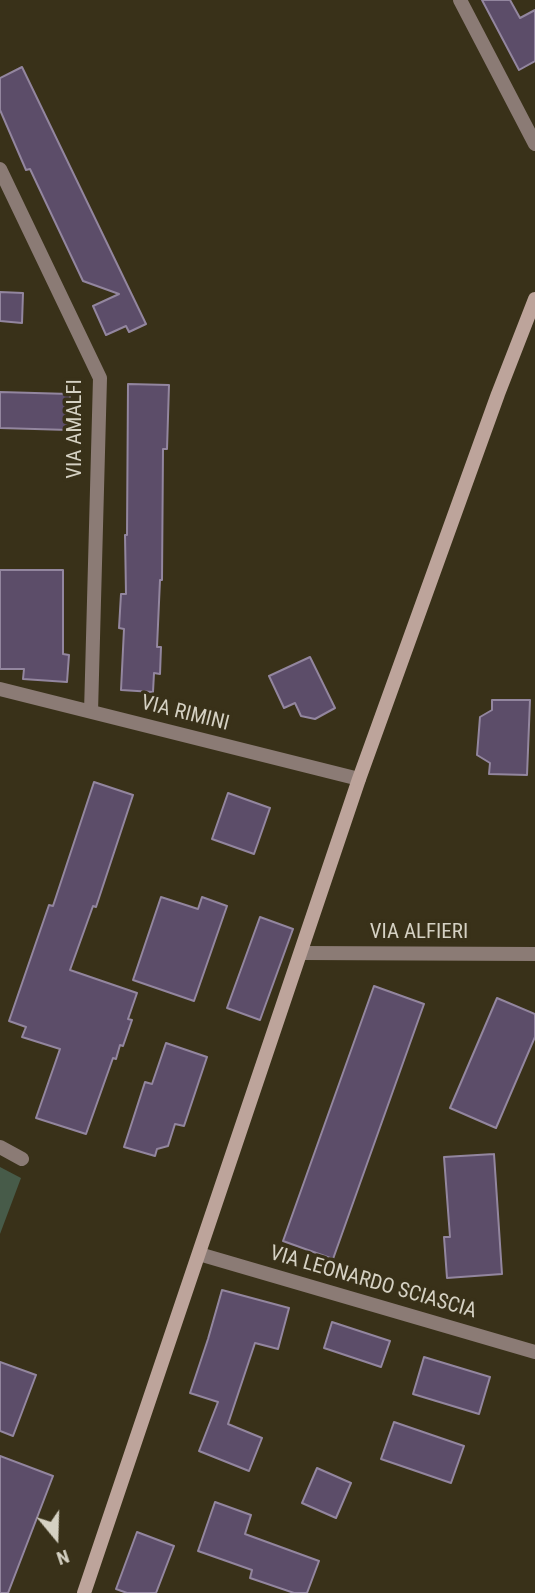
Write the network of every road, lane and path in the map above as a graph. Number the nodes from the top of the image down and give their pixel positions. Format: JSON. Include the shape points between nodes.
{"nodes":[{"id":1,"x":460,"y":0,"type":"edge"},
{"id":2,"x":535,"y":144,"type":"edge"},
{"id":3,"x":0,"y":169,"type":"edge"},
{"id":4,"x":535,"y":299,"type":"edge"},
{"id":5,"x":0,"y":689,"type":"edge"},
{"id":6,"x":91,"y":712,"type":"junction"},
{"id":7,"x":359,"y":779,"type":"junction"},
{"id":8,"x":302,"y":953,"type":"junction"},
{"id":9,"x":535,"y":954,"type":"edge"},
{"id":10,"x":0,"y":1147,"type":"edge"},
{"id":11,"x":22,"y":1159,"type":"dead end"},
{"id":12,"x":199,"y":1254,"type":"junction"},
{"id":13,"x":535,"y":1352,"type":"edge"},
{"id":14,"x":84,"y":1593,"type":"edge"}],
"edges":[{"from":1,"to":2,"type":"street"},
{"from":3,"to":6,"type":"street","name":"VIA AMALFI","via":[[100,378]]},
{"from":4,"to":7,"type":"street"},
{"from":5,"to":6,"type":"street","name":"VIA RIMINI"},
{"from":6,"to":7,"type":"street","name":"VIA RIMINI"},
{"from":7,"to":8,"type":"street"},
{"from":8,"to":9,"type":"street","name":"VIA ALFIERI"},
{"from":8,"to":12,"type":"street"},
{"from":10,"to":11,"type":"street"},
{"from":12,"to":13,"type":"street","name":"VIA LEONARDO SCIASCIA"},
{"from":12,"to":14,"type":"street"}]}
